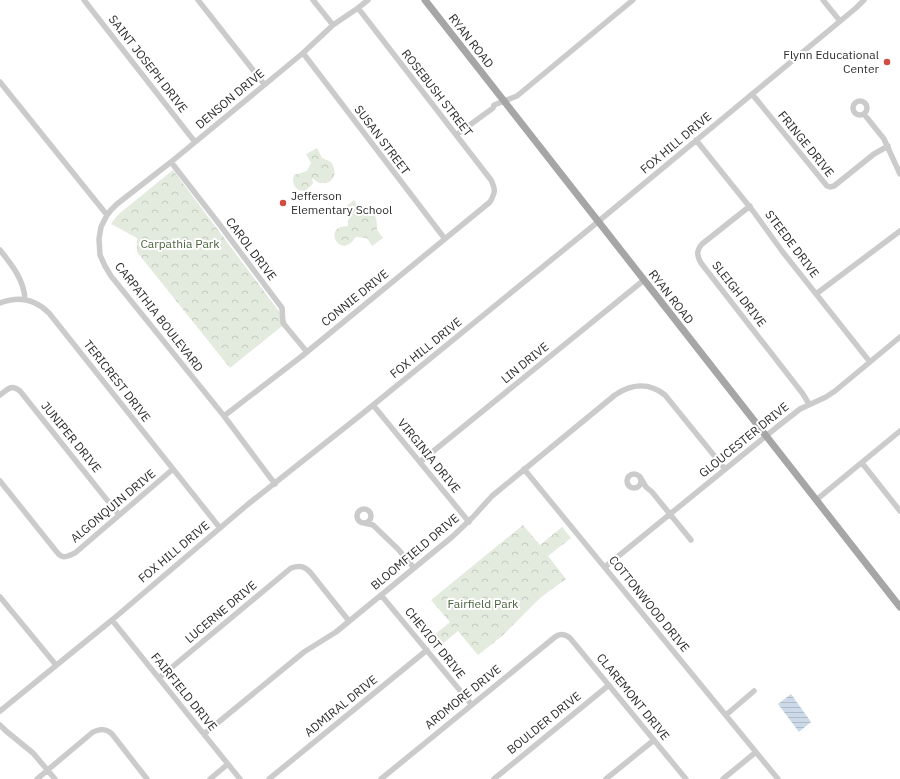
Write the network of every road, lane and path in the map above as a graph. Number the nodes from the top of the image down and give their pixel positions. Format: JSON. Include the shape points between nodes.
{"nodes":[{"id":1,"x":84,"y":0,"type":"edge"},
{"id":2,"x":198,"y":0,"type":"edge"},
{"id":3,"x":313,"y":0,"type":"edge"},
{"id":4,"x":368,"y":0,"type":"edge"},
{"id":5,"x":425,"y":0,"type":"edge"},
{"id":6,"x":633,"y":0,"type":"edge"},
{"id":7,"x":823,"y":0,"type":"edge"},
{"id":8,"x":864,"y":0,"type":"edge"},
{"id":9,"x":358,"y":8,"type":"junction"},
{"id":10,"x":840,"y":21,"type":"junction"},
{"id":11,"x":333,"y":25,"type":"junction"},
{"id":12,"x":302,"y":54,"type":"junction"},
{"id":13,"x":0,"y":82,"type":"edge"},
{"id":14,"x":264,"y":84,"type":"junction"},
{"id":15,"x":752,"y":94,"type":"junction"},
{"id":16,"x":504,"y":101,"type":"junction"},
{"id":17,"x":864,"y":114,"type":"dead end"},
{"id":18,"x":456,"y":135,"type":"junction"},
{"id":19,"x":696,"y":140,"type":"junction"},
{"id":20,"x":195,"y":142,"type":"junction"},
{"id":21,"x":888,"y":146,"type":"junction"},
{"id":22,"x":171,"y":162,"type":"junction"},
{"id":23,"x":900,"y":174,"type":"edge"},
{"id":24,"x":494,"y":193,"type":"joint"},
{"id":25,"x":750,"y":206,"type":"junction"},
{"id":26,"x":107,"y":215,"type":"junction"},
{"id":27,"x":598,"y":222,"type":"junction"},
{"id":28,"x":900,"y":231,"type":"edge"},
{"id":29,"x":445,"y":239,"type":"junction"},
{"id":30,"x":0,"y":250,"type":"edge"},
{"id":31,"x":644,"y":280,"type":"junction"},
{"id":32,"x":816,"y":294,"type":"junction"},
{"id":33,"x":25,"y":299,"type":"junction"},
{"id":34,"x":0,"y":304,"type":"edge"},
{"id":35,"x":900,"y":337,"type":"edge"},
{"id":36,"x":307,"y":352,"type":"junction"},
{"id":37,"x":870,"y":362,"type":"junction"},
{"id":38,"x":0,"y":395,"type":"edge"},
{"id":39,"x":809,"y":404,"type":"junction"},
{"id":40,"x":373,"y":405,"type":"junction"},
{"id":41,"x":224,"y":416,"type":"junction"},
{"id":42,"x":900,"y":431,"type":"edge"},
{"id":43,"x":766,"y":436,"type":"junction"},
{"id":44,"x":420,"y":462,"type":"junction"},
{"id":45,"x":862,"y":463,"type":"junction"},
{"id":46,"x":173,"y":469,"type":"junction"},
{"id":47,"x":524,"y":469,"type":"junction"},
{"id":48,"x":726,"y":469,"type":"junction"},
{"id":49,"x":640,"y":477,"type":"junction"},
{"id":50,"x":0,"y":481,"type":"edge"},
{"id":51,"x":275,"y":484,"type":"junction"},
{"id":52,"x":646,"y":487,"type":"junction"},
{"id":53,"x":634,"y":488,"type":"junction"},
{"id":54,"x":816,"y":500,"type":"junction"},
{"id":55,"x":900,"y":511,"type":"edge"},
{"id":56,"x":670,"y":514,"type":"junction"},
{"id":57,"x":119,"y":515,"type":"junction"},
{"id":58,"x":371,"y":516,"type":"junction"},
{"id":59,"x":469,"y":522,"type":"junction"},
{"id":60,"x":364,"y":523,"type":"junction"},
{"id":61,"x":373,"y":525,"type":"junction"},
{"id":62,"x":220,"y":528,"type":"junction"},
{"id":63,"x":691,"y":540,"type":"dead end"},
{"id":64,"x":605,"y":567,"type":"junction"},
{"id":65,"x":414,"y":568,"type":"junction"},
{"id":66,"x":381,"y":595,"type":"junction"},
{"id":67,"x":1,"y":600,"type":"edge"},
{"id":68,"x":900,"y":607,"type":"edge"},
{"id":69,"x":112,"y":620,"type":"junction"},
{"id":70,"x":349,"y":621,"type":"junction"},
{"id":71,"x":560,"y":634,"type":"joint"},
{"id":72,"x":427,"y":650,"type":"junction"},
{"id":73,"x":56,"y":666,"type":"junction"},
{"id":74,"x":159,"y":678,"type":"junction"},
{"id":75,"x":609,"y":685,"type":"junction"},
{"id":76,"x":754,"y":691,"type":"dead end"},
{"id":77,"x":472,"y":705,"type":"junction"},
{"id":78,"x":0,"y":711,"type":"edge"},
{"id":79,"x":726,"y":715,"type":"junction"},
{"id":80,"x":0,"y":725,"type":"edge"},
{"id":81,"x":204,"y":734,"type":"junction"},
{"id":82,"x":654,"y":740,"type":"junction"},
{"id":83,"x":756,"y":752,"type":"junction"},
{"id":84,"x":228,"y":764,"type":"junction"},
{"id":85,"x":48,"y":770,"type":"junction"},
{"id":86,"x":37,"y":779,"type":"edge"},
{"id":87,"x":55,"y":779,"type":"edge"},
{"id":88,"x":147,"y":779,"type":"edge"},
{"id":89,"x":210,"y":779,"type":"edge"},
{"id":90,"x":240,"y":779,"type":"edge"},
{"id":91,"x":269,"y":779,"type":"edge"},
{"id":92,"x":381,"y":779,"type":"edge"},
{"id":93,"x":494,"y":779,"type":"edge"},
{"id":94,"x":606,"y":779,"type":"edge"},
{"id":95,"x":686,"y":779,"type":"edge"},
{"id":96,"x":723,"y":779,"type":"edge"},
{"id":97,"x":778,"y":779,"type":"edge"}],
"edges":[{"from":1,"to":20,"type":"street","name":"SAINT JOSEPH DRIVE"},
{"from":2,"to":14,"type":"street"},
{"from":3,"to":11,"type":"street"},
{"from":4,"to":9,"type":"street","name":"DENSON DRIVE"},
{"from":5,"to":16,"type":"main road","name":"RYAN ROAD"},
{"from":6,"to":16,"type":"street","via":[[517,96]]},
{"from":7,"to":10,"type":"street"},
{"from":8,"to":10,"type":"street","name":"FOX HILL DRIVE"},
{"from":9,"to":11,"type":"street","name":"DENSON DRIVE"},
{"from":9,"to":18,"type":"street","name":"ROSEBUSH STREET"},
{"from":10,"to":15,"type":"street","name":"FOX HILL DRIVE"},
{"from":11,"to":12,"type":"street","name":"DENSON DRIVE"},
{"from":12,"to":14,"type":"street","name":"DENSON DRIVE"},
{"from":12,"to":29,"type":"street","name":"SUSAN STREET"},
{"from":13,"to":26,"type":"street"},
{"from":14,"to":20,"type":"street","name":"DENSON DRIVE"},
{"from":15,"to":19,"type":"street","name":"FOX HILL DRIVE"},
{"from":15,"to":21,"type":"street","name":"FRINGE DRIVE","via":[[827,186],[834,186]]},
{"from":16,"to":18,"type":"street","via":[[494,105]]},
{"from":16,"to":27,"type":"main road","name":"RYAN ROAD"},
{"from":17,"to":21,"type":"street"},
{"from":18,"to":24,"type":"street","name":"ROSEBUSH STREET","via":[[491,180]]},
{"from":19,"to":25,"type":"street","name":"STEEDE DRIVE"},
{"from":19,"to":27,"type":"street","name":"FOX HILL DRIVE"},
{"from":20,"to":22,"type":"street","name":"DENSON DRIVE"},
{"from":21,"to":23,"type":"street"},
{"from":22,"to":26,"type":"street","name":"DENSON DRIVE","via":[[116,204]]},
{"from":22,"to":36,"type":"street","name":"CAROL DRIVE","via":[[282,308],[283,323]]},
{"from":24,"to":29,"type":"street","name":"CONNIE DRIVE","via":[[490,202]]},
{"from":25,"to":32,"type":"street","name":"STEEDE DRIVE"},
{"from":25,"to":39,"type":"street","name":"SLEIGH DRIVE","via":[[702,244],[698,249],[698,258]]},
{"from":26,"to":41,"type":"street","name":"CARPATHIA BOULEVARD","via":[[99,239],[100,255],[105,266]]},
{"from":27,"to":31,"type":"main road","name":"RYAN ROAD"},
{"from":27,"to":40,"type":"street","name":"FOX HILL DRIVE"},
{"from":28,"to":32,"type":"street"},
{"from":29,"to":36,"type":"street","name":"CONNIE DRIVE"},
{"from":30,"to":33,"type":"street","via":[[20,279]]},
{"from":31,"to":43,"type":"main road","name":"RYAN ROAD"},
{"from":31,"to":44,"type":"street","name":"LIN DRIVE"},
{"from":32,"to":37,"type":"street","name":"STEEDE DRIVE"},
{"from":33,"to":34,"type":"street"},
{"from":33,"to":46,"type":"street","name":"TERICREST DRIVE","via":[[46,309]]},
{"from":35,"to":37,"type":"street","name":"GLOUCESTER DRIVE"},
{"from":36,"to":41,"type":"street","name":"CONNIE DRIVE"},
{"from":37,"to":39,"type":"street","name":"GLOUCESTER DRIVE","via":[[831,394]]},
{"from":38,"to":57,"type":"street","name":"JUNIPER DRIVE","via":[[13,387],[20,391]]},
{"from":39,"to":43,"type":"street","name":"GLOUCESTER DRIVE"},
{"from":40,"to":44,"type":"street","name":"VIRGINIA DRIVE"},
{"from":40,"to":51,"type":"street","name":"FOX HILL DRIVE"},
{"from":41,"to":51,"type":"street","name":"CARPATHIA BOULEVARD"},
{"from":42,"to":45,"type":"street"},
{"from":43,"to":48,"type":"street","name":"GLOUCESTER DRIVE"},
{"from":43,"to":54,"type":"main road","name":"RYAN ROAD"},
{"from":44,"to":59,"type":"street","name":"VIRGINIA DRIVE"},
{"from":45,"to":54,"type":"street"},
{"from":45,"to":55,"type":"street"},
{"from":46,"to":57,"type":"street","name":"ALGONQUIN DRIVE"},
{"from":46,"to":62,"type":"street","name":"TERICREST DRIVE"},
{"from":47,"to":48,"type":"street","name":"BLOOMFIELD DRIVE","via":[[625,389],[647,386],[665,395]]},
{"from":47,"to":59,"type":"street","name":"BLOOMFIELD DRIVE","via":[[492,496]]},
{"from":47,"to":64,"type":"street","name":"COTTONWOOD DRIVE"},
{"from":48,"to":56,"type":"street","name":"GLOUCESTER DRIVE"},
{"from":49,"to":52,"type":"street"},
{"from":49,"to":53,"type":"street","via":[[640,484]]},
{"from":49,"to":53,"type":"street","via":[[632,474],[627,478],[628,485]]},
{"from":50,"to":57,"type":"street","name":"ALGONQUIN DRIVE","via":[[56,551],[65,558],[75,553]]},
{"from":51,"to":62,"type":"street","name":"FOX HILL DRIVE"},
{"from":52,"to":53,"type":"street"},
{"from":52,"to":56,"type":"street"},
{"from":54,"to":68,"type":"main road","name":"RYAN ROAD"},
{"from":56,"to":63,"type":"street"},
{"from":56,"to":64,"type":"street","name":"GLOUCESTER DRIVE"},
{"from":58,"to":60,"type":"street","via":[[369,521]]},
{"from":58,"to":60,"type":"street","via":[[366,509],[358,512],[357,518]]},
{"from":58,"to":61,"type":"street"},
{"from":59,"to":65,"type":"street","name":"BLOOMFIELD DRIVE"},
{"from":60,"to":61,"type":"street"},
{"from":61,"to":65,"type":"street"},
{"from":62,"to":69,"type":"street","name":"FOX HILL DRIVE"},
{"from":64,"to":79,"type":"street","name":"COTTONWOOD DRIVE"},
{"from":65,"to":66,"type":"street","name":"BLOOMFIELD DRIVE"},
{"from":66,"to":70,"type":"street","name":"BLOOMFIELD DRIVE"},
{"from":66,"to":72,"type":"street","name":"CHEVIOT DRIVE"},
{"from":67,"to":73,"type":"street"},
{"from":69,"to":73,"type":"street","name":"FOX HILL DRIVE"},
{"from":69,"to":74,"type":"street","name":"FAIRFIELD DRIVE"},
{"from":70,"to":74,"type":"street","name":"LUCERNE DRIVE","via":[[310,572],[304,567],[296,566]]},
{"from":70,"to":81,"type":"street","name":"BLOOMFIELD DRIVE","via":[[304,652]]},
{"from":71,"to":75,"type":"street","name":"CLAREMONT DRIVE","via":[[570,638]]},
{"from":71,"to":77,"type":"street","name":"ARDMORE DRIVE"},
{"from":72,"to":77,"type":"street","name":"CHEVIOT DRIVE"},
{"from":72,"to":91,"type":"street","name":"ADMIRAL DRIVE"},
{"from":73,"to":78,"type":"street","name":"FOX HILL DRIVE"},
{"from":74,"to":81,"type":"street","name":"FAIRFIELD DRIVE"},
{"from":75,"to":82,"type":"street","name":"CLAREMONT DRIVE"},
{"from":75,"to":93,"type":"street","name":"BOULDER DRIVE"},
{"from":76,"to":79,"type":"street"},
{"from":77,"to":92,"type":"street","name":"ARDMORE DRIVE"},
{"from":79,"to":83,"type":"street","name":"COTTONWOOD DRIVE"},
{"from":80,"to":85,"type":"street","via":[[33,753]]},
{"from":81,"to":84,"type":"street","name":"FAIRFIELD DRIVE"},
{"from":82,"to":94,"type":"street"},
{"from":82,"to":95,"type":"street","name":"CLAREMONT DRIVE"},
{"from":83,"to":96,"type":"street"},
{"from":83,"to":97,"type":"street","name":"COTTONWOOD DRIVE"},
{"from":84,"to":89,"type":"street"},
{"from":84,"to":90,"type":"street","name":"FAIRFIELD DRIVE"},
{"from":85,"to":86,"type":"street"},
{"from":85,"to":87,"type":"street"},
{"from":85,"to":88,"type":"street","via":[[93,732],[103,729],[112,734]]}]}
